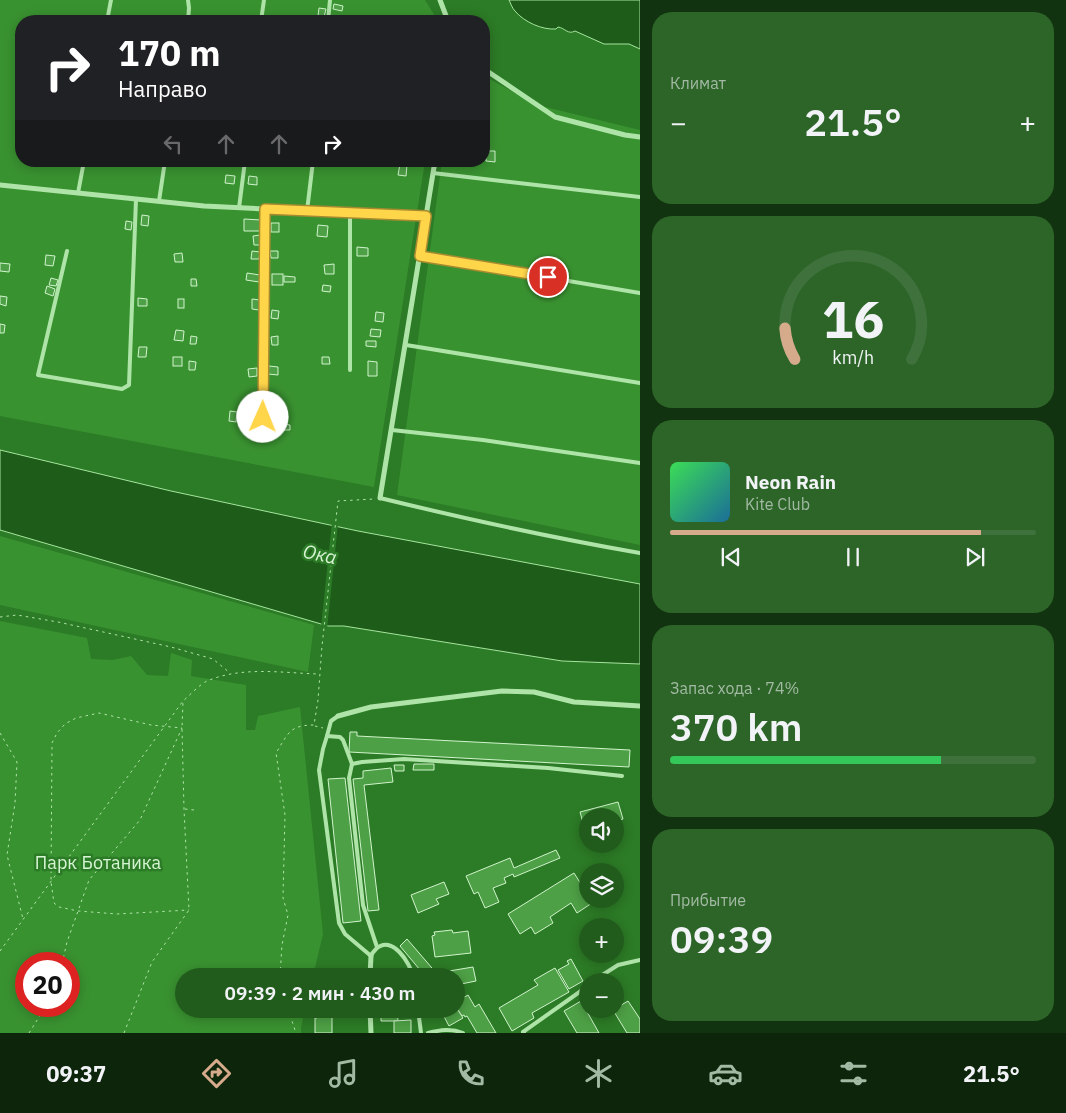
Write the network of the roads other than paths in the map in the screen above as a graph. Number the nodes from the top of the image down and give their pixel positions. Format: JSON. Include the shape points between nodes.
{"nodes":[{"id":1,"x":111,"y":0,"type":"edge"},
{"id":2,"x":188,"y":0,"type":"edge"},
{"id":3,"x":264,"y":0,"type":"edge"},
{"id":4,"x":330,"y":0,"type":"edge"},
{"id":5,"x":440,"y":0,"type":"edge"},
{"id":6,"x":109,"y":15,"type":"edge"},
{"id":7,"x":189,"y":15,"type":"edge"},
{"id":8,"x":262,"y":15,"type":"edge"},
{"id":9,"x":329,"y":15,"type":"edge"},
{"id":10,"x":446,"y":15,"type":"edge"},
{"id":11,"x":490,"y":73,"type":"edge"},
{"id":12,"x":640,"y":137,"type":"edge"},
{"id":13,"x":83,"y":167,"type":"edge"},
{"id":14,"x":164,"y":167,"type":"edge"},
{"id":15,"x":244,"y":167,"type":"edge"},
{"id":16,"x":312,"y":167,"type":"edge"},
{"id":17,"x":434,"y":167,"type":"edge"},
{"id":18,"x":434,"y":172,"type":"junction"},
{"id":19,"x":0,"y":185,"type":"edge"},
{"id":20,"x":78,"y":193,"type":"junction"},
{"id":21,"x":640,"y":197,"type":"edge"},
{"id":22,"x":136,"y":199,"type":"junction"},
{"id":23,"x":159,"y":201,"type":"junction"},
{"id":24,"x":239,"y":208,"type":"junction"},
{"id":25,"x":265,"y":209,"type":"junction"},
{"id":26,"x":307,"y":211,"type":"junction"},
{"id":27,"x":350,"y":213,"type":"junction"},
{"id":28,"x":426,"y":216,"type":"junction"},
{"id":29,"x":67,"y":251,"type":"dead end"},
{"id":30,"x":420,"y":256,"type":"junction"},
{"id":31,"x":640,"y":293,"type":"edge"},
{"id":32,"x":406,"y":345,"type":"junction"},
{"id":33,"x":350,"y":370,"type":"dead end"},
{"id":34,"x":640,"y":383,"type":"edge"},
{"id":35,"x":263,"y":417,"type":"dead end"},
{"id":36,"x":392,"y":430,"type":"junction"},
{"id":37,"x":640,"y":463,"type":"edge"},
{"id":38,"x":380,"y":498,"type":"joint"},
{"id":39,"x":640,"y":553,"type":"edge"},
{"id":40,"x":640,"y":706,"type":"edge"},
{"id":41,"x":338,"y":716,"type":"joint"},
{"id":42,"x":327,"y":736,"type":"junction"},
{"id":43,"x":352,"y":764,"type":"junction"},
{"id":44,"x":622,"y":776,"type":"dead end"},
{"id":45,"x":377,"y":947,"type":"junction"},
{"id":46,"x":371,"y":956,"type":"junction"},
{"id":47,"x":640,"y":960,"type":"edge"},
{"id":48,"x":369,"y":968,"type":"edge"},
{"id":49,"x":410,"y":968,"type":"edge"},
{"id":50,"x":606,"y":973,"type":"edge"},
{"id":51,"x":579,"y":992,"type":"edge"},
{"id":52,"x":370,"y":1018,"type":"edge"},
{"id":53,"x":420,"y":1018,"type":"edge"},
{"id":54,"x":371,"y":1033,"type":"edge"},
{"id":55,"x":422,"y":1033,"type":"edge"},
{"id":56,"x":428,"y":1033,"type":"edge"},
{"id":57,"x":463,"y":1033,"type":"edge"},
{"id":58,"x":524,"y":1033,"type":"edge"}],
"edges":[{"from":1,"to":6,"type":"lane"},
{"from":2,"to":7,"type":"lane"},
{"from":3,"to":8,"type":"lane"},
{"from":4,"to":9,"type":"lane"},
{"from":5,"to":10,"type":"street"},
{"from":11,"to":12,"type":"street","via":[[555,117]]},
{"from":13,"to":20,"type":"lane"},
{"from":14,"to":23,"type":"lane"},
{"from":15,"to":24,"type":"lane"},
{"from":16,"to":26,"type":"lane"},
{"from":17,"to":18,"type":"street"},
{"from":18,"to":21,"type":"lane"},
{"from":18,"to":28,"type":"street"},
{"from":19,"to":20,"type":"street"},
{"from":20,"to":22,"type":"street"},
{"from":22,"to":23,"type":"street"},
{"from":22,"to":29,"type":"lane","via":[[129,385],[122,389],[38,374]]},
{"from":23,"to":24,"type":"street"},
{"from":24,"to":25,"type":"street"},
{"from":25,"to":26,"type":"street"},
{"from":25,"to":35,"type":"lane"},
{"from":26,"to":27,"type":"street"},
{"from":27,"to":28,"type":"street"},
{"from":27,"to":33,"type":"lane"},
{"from":28,"to":30,"type":"street"},
{"from":30,"to":31,"type":"lane"},
{"from":30,"to":32,"type":"street"},
{"from":32,"to":34,"type":"lane"},
{"from":32,"to":36,"type":"street"},
{"from":36,"to":37,"type":"lane"},
{"from":36,"to":38,"type":"street"},
{"from":38,"to":39,"type":"lane","via":[[534,534]]},
{"from":40,"to":41,"type":"street","via":[[574,702],[534,692],[502,691],[371,707]]},
{"from":41,"to":42,"type":"lane","via":[[331,721]]},
{"from":42,"to":43,"type":"lane","via":[[340,736]]},
{"from":42,"to":46,"type":"lane","via":[[319,770],[339,923],[345,934]]},
{"from":43,"to":44,"type":"lane","via":[[404,759]]},
{"from":43,"to":45,"type":"lane","via":[[349,778],[363,905]]},
{"from":45,"to":46,"type":"lane"},
{"from":45,"to":49,"type":"lane","via":[[386,945],[394,948],[406,959]]},
{"from":46,"to":48,"type":"street"},
{"from":47,"to":50,"type":"lane","via":[[618,965]]},
{"from":51,"to":58,"type":"lane"},
{"from":52,"to":54,"type":"street"},
{"from":53,"to":55,"type":"lane"},
{"from":56,"to":57,"type":"lane","via":[[456,1030]]}]}
